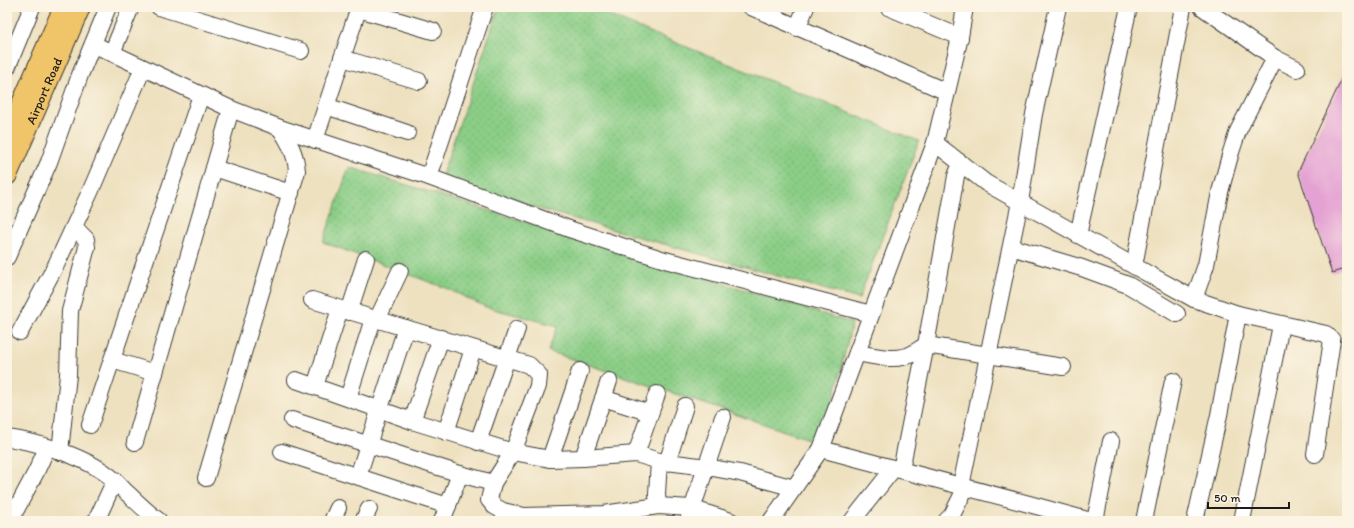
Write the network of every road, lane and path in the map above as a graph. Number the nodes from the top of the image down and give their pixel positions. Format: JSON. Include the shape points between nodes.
{"nodes":[{"id":1,"x":32,"y":7,"type":"edge"},
{"id":2,"x":64,"y":7,"type":"edge"},
{"id":3,"x":80,"y":7,"type":"edge"},
{"id":4,"x":108,"y":7,"type":"edge"},
{"id":5,"x":131,"y":7,"type":"edge"},
{"id":6,"x":159,"y":7,"type":"edge"},
{"id":7,"x":485,"y":7,"type":"edge"},
{"id":8,"x":751,"y":7,"type":"edge"},
{"id":9,"x":806,"y":7,"type":"edge"},
{"id":10,"x":888,"y":7,"type":"edge"},
{"id":11,"x":965,"y":7,"type":"edge"},
{"id":12,"x":1058,"y":7,"type":"edge"},
{"id":13,"x":1129,"y":7,"type":"edge"},
{"id":14,"x":1182,"y":7,"type":"edge"},
{"id":15,"x":1202,"y":7,"type":"edge"},
{"id":16,"x":359,"y":8,"type":"edge"},
{"id":17,"x":797,"y":28,"type":"junction"},
{"id":18,"x":433,"y":30,"type":"dead end"},
{"id":19,"x":960,"y":38,"type":"junction"},
{"id":20,"x":93,"y":44,"type":"junction"},
{"id":21,"x":301,"y":51,"type":"dead end"},
{"id":22,"x":112,"y":54,"type":"junction"},
{"id":23,"x":342,"y":58,"type":"junction"},
{"id":24,"x":1275,"y":58,"type":"junction"},
{"id":25,"x":7,"y":68,"type":"edge"},
{"id":26,"x":143,"y":68,"type":"junction"},
{"id":27,"x":1297,"y":68,"type":"dead end"},
{"id":28,"x":419,"y":81,"type":"dead end"},
{"id":29,"x":947,"y":92,"type":"junction"},
{"id":30,"x":201,"y":94,"type":"junction"},
{"id":31,"x":326,"y":106,"type":"junction"},
{"id":32,"x":231,"y":109,"type":"junction"},
{"id":33,"x":280,"y":128,"type":"junction"},
{"id":34,"x":407,"y":133,"type":"dead end"},
{"id":35,"x":7,"y":138,"type":"edge"},
{"id":36,"x":315,"y":140,"type":"junction"},
{"id":37,"x":935,"y":143,"type":"junction"},
{"id":38,"x":962,"y":163,"type":"junction"},
{"id":39,"x":214,"y":168,"type":"junction"},
{"id":40,"x":7,"y":175,"type":"edge"},
{"id":41,"x":429,"y":177,"type":"junction"},
{"id":42,"x":291,"y":194,"type":"junction"},
{"id":43,"x":1020,"y":202,"type":"junction"},
{"id":44,"x":74,"y":227,"type":"junction"},
{"id":45,"x":1078,"y":235,"type":"junction"},
{"id":46,"x":1011,"y":247,"type":"junction"},
{"id":47,"x":7,"y":257,"type":"edge"},
{"id":48,"x":366,"y":259,"type":"dead end"},
{"id":49,"x":1134,"y":266,"type":"junction"},
{"id":50,"x":400,"y":271,"type":"dead end"},
{"id":51,"x":1194,"y":299,"type":"junction"},
{"id":52,"x":312,"y":300,"type":"dead end"},
{"id":53,"x":345,"y":310,"type":"junction"},
{"id":54,"x":871,"y":314,"type":"junction"},
{"id":55,"x":1177,"y":314,"type":"dead end"},
{"id":56,"x":1238,"y":314,"type":"junction"},
{"id":57,"x":375,"y":320,"type":"junction"},
{"id":58,"x":1281,"y":325,"type":"junction"},
{"id":59,"x":406,"y":328,"type":"junction"},
{"id":60,"x":517,"y":329,"type":"dead end"},
{"id":61,"x":20,"y":332,"type":"dead end"},
{"id":62,"x":441,"y":338,"type":"junction"},
{"id":63,"x":926,"y":345,"type":"junction"},
{"id":64,"x":473,"y":349,"type":"junction"},
{"id":65,"x":856,"y":353,"type":"junction"},
{"id":66,"x":989,"y":355,"type":"junction"},
{"id":67,"x":507,"y":359,"type":"junction"},
{"id":68,"x":112,"y":360,"type":"junction"},
{"id":69,"x":1063,"y":367,"type":"dead end"},
{"id":70,"x":580,"y":371,"type":"dead end"},
{"id":71,"x":155,"y":373,"type":"junction"},
{"id":72,"x":296,"y":380,"type":"dead end"},
{"id":73,"x":609,"y":381,"type":"dead end"},
{"id":74,"x":1173,"y":381,"type":"dead end"},
{"id":75,"x":315,"y":386,"type":"junction"},
{"id":76,"x":657,"y":394,"type":"dead end"},
{"id":77,"x":348,"y":398,"type":"junction"},
{"id":78,"x":603,"y":398,"type":"junction"},
{"id":79,"x":685,"y":406,"type":"dead end"},
{"id":80,"x":380,"y":410,"type":"junction"},
{"id":81,"x":650,"y":413,"type":"junction"},
{"id":82,"x":723,"y":417,"type":"dead end"},
{"id":83,"x":292,"y":420,"type":"dead end"},
{"id":84,"x":412,"y":421,"type":"junction"},
{"id":85,"x":90,"y":426,"type":"dead end"},
{"id":86,"x":446,"y":432,"type":"junction"},
{"id":87,"x":7,"y":438,"type":"edge"},
{"id":88,"x":1111,"y":441,"type":"dead end"},
{"id":89,"x":135,"y":442,"type":"dead end"},
{"id":90,"x":478,"y":442,"type":"junction"},
{"id":91,"x":368,"y":444,"type":"junction"},
{"id":92,"x":821,"y":449,"type":"junction"},
{"id":93,"x":53,"y":450,"type":"junction"},
{"id":94,"x":282,"y":452,"type":"dead end"},
{"id":95,"x":513,"y":452,"type":"junction"},
{"id":96,"x":636,"y":454,"type":"junction"},
{"id":97,"x":1315,"y":454,"type":"dead end"},
{"id":98,"x":583,"y":458,"type":"junction"},
{"id":99,"x":550,"y":459,"type":"junction"},
{"id":100,"x":663,"y":462,"type":"junction"},
{"id":101,"x":707,"y":467,"type":"junction"},
{"id":102,"x":897,"y":469,"type":"junction"},
{"id":103,"x":460,"y":474,"type":"junction"},
{"id":104,"x":358,"y":476,"type":"junction"},
{"id":105,"x":206,"y":478,"type":"dead end"},
{"id":106,"x":115,"y":480,"type":"junction"},
{"id":107,"x":493,"y":483,"type":"junction"},
{"id":108,"x":964,"y":486,"type":"junction"},
{"id":109,"x":794,"y":488,"type":"junction"},
{"id":110,"x":658,"y":506,"type":"junction"},
{"id":111,"x":445,"y":514,"type":"edge"},
{"id":112,"x":641,"y":515,"type":"edge"},
{"id":113,"x":690,"y":515,"type":"edge"},
{"id":114,"x":605,"y":517,"type":"edge"},
{"id":115,"x":10,"y":521,"type":"edge"},
{"id":116,"x":96,"y":521,"type":"edge"},
{"id":117,"x":159,"y":521,"type":"edge"},
{"id":118,"x":731,"y":521,"type":"edge"},
{"id":119,"x":771,"y":521,"type":"edge"},
{"id":120,"x":852,"y":521,"type":"edge"},
{"id":121,"x":946,"y":521,"type":"edge"},
{"id":122,"x":1091,"y":521,"type":"edge"},
{"id":123,"x":1144,"y":521,"type":"edge"},
{"id":124,"x":1195,"y":521,"type":"edge"},
{"id":125,"x":1242,"y":521,"type":"edge"}],
"edges":[{"from":1,"to":25,"type":"street"},
{"from":2,"to":35,"type":"main road","name":"Airport Road"},
{"from":3,"to":40,"type":"main road","name":"Airport Road"},
{"from":4,"to":20,"type":"street"},
{"from":5,"to":22,"type":"street"},
{"from":6,"to":21,"type":"street"},
{"from":7,"to":41,"type":"street"},
{"from":8,"to":17,"type":"street"},
{"from":9,"to":17,"type":"street"},
{"from":10,"to":19,"type":"street"},
{"from":11,"to":19,"type":"street"},
{"from":12,"to":43,"type":"street","via":[[1034,114]]},
{"from":13,"to":45,"type":"street"},
{"from":14,"to":49,"type":"street"},
{"from":15,"to":24,"type":"street"},
{"from":16,"to":18,"type":"street"},
{"from":16,"to":23,"type":"street"},
{"from":17,"to":29,"type":"street"},
{"from":19,"to":29,"type":"street"},
{"from":20,"to":22,"type":"street"},
{"from":20,"to":47,"type":"street","via":[[49,162]]},
{"from":22,"to":26,"type":"street"},
{"from":23,"to":28,"type":"street"},
{"from":23,"to":31,"type":"street"},
{"from":24,"to":27,"type":"street"},
{"from":24,"to":51,"type":"street","via":[[1238,131],[1220,192],[1206,265]]},
{"from":26,"to":30,"type":"street"},
{"from":26,"to":44,"type":"street"},
{"from":29,"to":37,"type":"street"},
{"from":30,"to":32,"type":"street"},
{"from":30,"to":68,"type":"street"},
{"from":31,"to":34,"type":"street"},
{"from":31,"to":36,"type":"street"},
{"from":32,"to":33,"type":"street"},
{"from":32,"to":39,"type":"street"},
{"from":33,"to":36,"type":"street"},
{"from":33,"to":42,"type":"street","via":[[291,145],[297,163]]},
{"from":36,"to":41,"type":"street"},
{"from":37,"to":38,"type":"street"},
{"from":37,"to":54,"type":"street"},
{"from":38,"to":43,"type":"street","via":[[986,183]]},
{"from":38,"to":63,"type":"street","via":[[956,176]]},
{"from":39,"to":42,"type":"street"},
{"from":39,"to":71,"type":"street"},
{"from":41,"to":54,"type":"street","via":[[572,230],[666,260]]},
{"from":42,"to":105,"type":"street"},
{"from":43,"to":45,"type":"street"},
{"from":43,"to":46,"type":"street"},
{"from":44,"to":61,"type":"street"},
{"from":44,"to":93,"type":"street","via":[[86,239],[87,247],[70,311],[68,375]]},
{"from":45,"to":49,"type":"street"},
{"from":46,"to":55,"type":"street","via":[[1128,285]]},
{"from":46,"to":66,"type":"street"},
{"from":48,"to":53,"type":"street"},
{"from":49,"to":51,"type":"street"},
{"from":50,"to":57,"type":"street"},
{"from":51,"to":56,"type":"street"},
{"from":52,"to":53,"type":"street"},
{"from":53,"to":57,"type":"street"},
{"from":53,"to":75,"type":"street"},
{"from":54,"to":65,"type":"street"},
{"from":56,"to":58,"type":"street"},
{"from":56,"to":124,"type":"street"},
{"from":57,"to":59,"type":"street"},
{"from":57,"to":77,"type":"street"},
{"from":58,"to":97,"type":"street","via":[[1326,334],[1332,340]]},
{"from":58,"to":125,"type":"street"},
{"from":59,"to":62,"type":"street"},
{"from":59,"to":80,"type":"street"},
{"from":60,"to":67,"type":"street"},
{"from":62,"to":64,"type":"street"},
{"from":62,"to":84,"type":"street"},
{"from":63,"to":65,"type":"street","via":[[904,357]]},
{"from":63,"to":66,"type":"street"},
{"from":63,"to":102,"type":"street"},
{"from":64,"to":67,"type":"street"},
{"from":64,"to":86,"type":"street"},
{"from":65,"to":92,"type":"street"},
{"from":66,"to":69,"type":"street"},
{"from":66,"to":108,"type":"street"},
{"from":67,"to":90,"type":"street"},
{"from":67,"to":95,"type":"street","via":[[529,364],[539,375],[538,386]]},
{"from":68,"to":71,"type":"street"},
{"from":68,"to":85,"type":"street"},
{"from":70,"to":99,"type":"street"},
{"from":71,"to":89,"type":"street"},
{"from":72,"to":75,"type":"street"},
{"from":73,"to":78,"type":"street"},
{"from":74,"to":123,"type":"street"},
{"from":75,"to":77,"type":"street"},
{"from":76,"to":81,"type":"street"},
{"from":77,"to":80,"type":"street"},
{"from":78,"to":81,"type":"street"},
{"from":78,"to":98,"type":"street"},
{"from":79,"to":100,"type":"street"},
{"from":80,"to":84,"type":"street"},
{"from":80,"to":91,"type":"street"},
{"from":81,"to":96,"type":"street"},
{"from":82,"to":101,"type":"street"},
{"from":83,"to":91,"type":"street"},
{"from":84,"to":86,"type":"street"},
{"from":86,"to":90,"type":"street"},
{"from":87,"to":93,"type":"street"},
{"from":88,"to":122,"type":"street"},
{"from":90,"to":95,"type":"street"},
{"from":91,"to":103,"type":"street"},
{"from":91,"to":104,"type":"street"},
{"from":92,"to":102,"type":"street"},
{"from":92,"to":109,"type":"street"},
{"from":93,"to":106,"type":"street","via":[[84,461]]},
{"from":93,"to":115,"type":"street","via":[[36,472]]},
{"from":94,"to":104,"type":"street"},
{"from":95,"to":99,"type":"street"},
{"from":95,"to":107,"type":"street"},
{"from":96,"to":98,"type":"street"},
{"from":96,"to":100,"type":"street"},
{"from":98,"to":99,"type":"street"},
{"from":100,"to":101,"type":"street"},
{"from":100,"to":110,"type":"street","via":[[657,494]]},
{"from":101,"to":109,"type":"street"},
{"from":101,"to":113,"type":"street"},
{"from":102,"to":108,"type":"street"},
{"from":102,"to":120,"type":"street"},
{"from":103,"to":107,"type":"street"},
{"from":103,"to":111,"type":"street"},
{"from":104,"to":111,"type":"street"},
{"from":106,"to":116,"type":"street"},
{"from":106,"to":117,"type":"street"},
{"from":107,"to":114,"type":"street","via":[[489,500],[503,511],[524,516]]},
{"from":108,"to":121,"type":"street","via":[[952,514]]},
{"from":108,"to":122,"type":"street"},
{"from":109,"to":119,"type":"street"},
{"from":110,"to":112,"type":"street"},
{"from":110,"to":113,"type":"street"},
{"from":112,"to":114,"type":"street"},
{"from":113,"to":118,"type":"street"}]}
